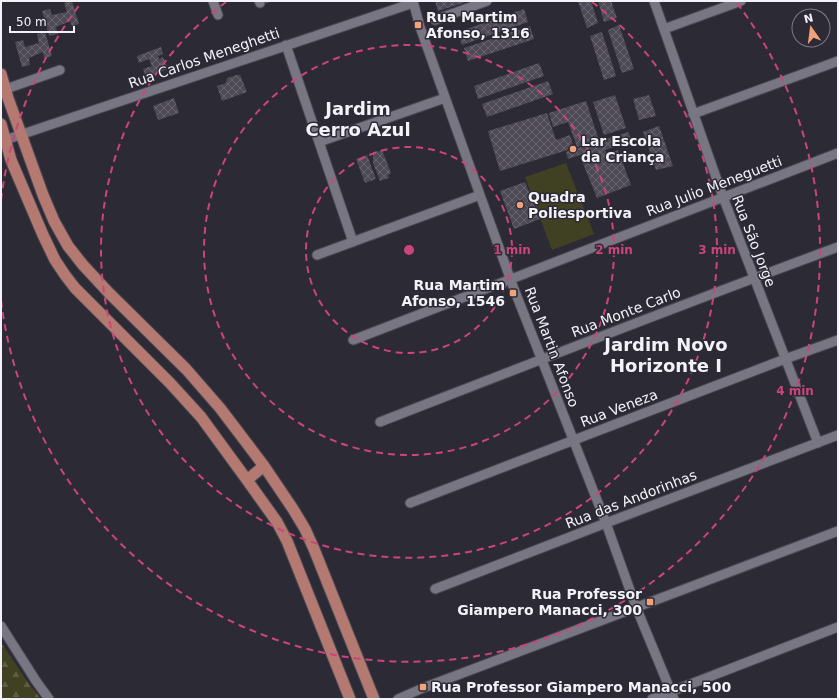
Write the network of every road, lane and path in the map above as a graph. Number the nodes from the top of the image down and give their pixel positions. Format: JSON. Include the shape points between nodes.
{"nodes":[{"id":1,"x":213,"y":1,"type":"edge"},
{"id":2,"x":488,"y":1,"type":"edge"},
{"id":3,"x":654,"y":1,"type":"edge"},
{"id":4,"x":741,"y":1,"type":"edge"},
{"id":5,"x":413,"y":2,"type":"edge"},
{"id":6,"x":475,"y":3,"type":"edge"},
{"id":7,"x":218,"y":15,"type":"dead end"},
{"id":8,"x":435,"y":20,"type":"dead end"},
{"id":9,"x":664,"y":29,"type":"junction"},
{"id":10,"x":286,"y":45,"type":"junction"},
{"id":11,"x":838,"y":61,"type":"edge"},
{"id":12,"x":60,"y":70,"type":"dead end"},
{"id":13,"x":1,"y":74,"type":"edge"},
{"id":14,"x":6,"y":89,"type":"junction"},
{"id":15,"x":445,"y":98,"type":"junction"},
{"id":16,"x":693,"y":114,"type":"junction"},
{"id":17,"x":1,"y":124,"type":"edge"},
{"id":18,"x":21,"y":134,"type":"junction"},
{"id":19,"x":5,"y":140,"type":"junction"},
{"id":20,"x":319,"y":142,"type":"junction"},
{"id":21,"x":838,"y":153,"type":"edge"},
{"id":22,"x":480,"y":195,"type":"junction"},
{"id":23,"x":723,"y":197,"type":"junction"},
{"id":24,"x":353,"y":242,"type":"junction"},
{"id":25,"x":838,"y":247,"type":"edge"},
{"id":26,"x":317,"y":255,"type":"dead end"},
{"id":27,"x":510,"y":278,"type":"junction"},
{"id":28,"x":754,"y":278,"type":"junction"},
{"id":29,"x":353,"y":340,"type":"dead end"},
{"id":30,"x":838,"y":340,"type":"edge"},
{"id":31,"x":541,"y":359,"type":"junction"},
{"id":32,"x":785,"y":359,"type":"junction"},
{"id":33,"x":380,"y":422,"type":"dead end"},
{"id":34,"x":838,"y":435,"type":"edge"},
{"id":35,"x":574,"y":440,"type":"junction"},
{"id":36,"x":818,"y":443,"type":"junction"},
{"id":37,"x":264,"y":466,"type":"junction"},
{"id":38,"x":247,"y":480,"type":"junction"},
{"id":39,"x":410,"y":503,"type":"dead end"},
{"id":40,"x":606,"y":523,"type":"junction"},
{"id":41,"x":838,"y":531,"type":"edge"},
{"id":42,"x":435,"y":589,"type":"dead end"},
{"id":43,"x":636,"y":607,"type":"junction"},
{"id":44,"x":1,"y":626,"type":"edge"},
{"id":45,"x":838,"y":627,"type":"edge"},
{"id":46,"x":672,"y":695,"type":"edge"},
{"id":47,"x":49,"y":699,"type":"edge"},
{"id":48,"x":350,"y":699,"type":"edge"},
{"id":49,"x":374,"y":699,"type":"edge"},
{"id":50,"x":398,"y":699,"type":"edge"},
{"id":51,"x":652,"y":699,"type":"edge"}],
"edges":[{"from":1,"to":7,"type":"street"},
{"from":2,"to":6,"type":"street"},
{"from":3,"to":9,"type":"street","name":"Rua São Jorge"},
{"from":4,"to":9,"type":"street"},
{"from":5,"to":10,"type":"street","name":"Rua Carlos Meneghetti"},
{"from":5,"to":15,"type":"street","name":"Rua Martin Afonso"},
{"from":6,"to":8,"type":"street"},
{"from":9,"to":16,"type":"street","name":"Rua São Jorge"},
{"from":10,"to":18,"type":"street","name":"Rua Carlos Meneghetti"},
{"from":10,"to":20,"type":"street"},
{"from":11,"to":16,"type":"street"},
{"from":12,"to":14,"type":"street"},
{"from":13,"to":14,"type":"main road"},
{"from":14,"to":18,"type":"main road"},
{"from":15,"to":20,"type":"street"},
{"from":15,"to":22,"type":"street","name":"Rua Martin Afonso"},
{"from":16,"to":23,"type":"street","name":"Rua São Jorge"},
{"from":17,"to":19,"type":"main road"},
{"from":18,"to":19,"type":"street","name":"Rua Carlos Meneghetti"},
{"from":18,"to":37,"type":"main road","via":[[54,221],[68,246],[82,265],[186,369]]},
{"from":19,"to":38,"type":"main road","via":[[43,235],[65,275],[201,417]]},
{"from":20,"to":24,"type":"street"},
{"from":21,"to":23,"type":"street","name":"Rua Julio Meneguetti"},
{"from":22,"to":24,"type":"street"},
{"from":22,"to":27,"type":"street","name":"Rua Martin Afonso"},
{"from":23,"to":27,"type":"street","name":"Rua Julio Meneguetti"},
{"from":23,"to":28,"type":"street","name":"Rua São Jorge"},
{"from":24,"to":26,"type":"street"},
{"from":25,"to":28,"type":"street","name":"Rua Monte Carlo"},
{"from":27,"to":29,"type":"street","name":"Rua Julio Meneguetti"},
{"from":27,"to":31,"type":"street","name":"Rua Martin Afonso"},
{"from":28,"to":31,"type":"street","name":"Rua Monte Carlo"},
{"from":28,"to":32,"type":"street","name":"Rua São Jorge"},
{"from":30,"to":32,"type":"street","name":"Rua Veneza"},
{"from":31,"to":33,"type":"street","name":"Rua Monte Carlo"},
{"from":31,"to":35,"type":"street","name":"Rua Martin Afonso"},
{"from":32,"to":35,"type":"street","name":"Rua Veneza"},
{"from":32,"to":36,"type":"street","name":"Rua São Jorge"},
{"from":34,"to":36,"type":"street","name":"Rua das Andorinhas"},
{"from":35,"to":39,"type":"street","name":"Rua Veneza"},
{"from":35,"to":40,"type":"street","name":"Rua Martin Afonso"},
{"from":36,"to":40,"type":"street","name":"Rua das Andorinhas"},
{"from":37,"to":38,"type":"main road"},
{"from":37,"to":49,"type":"main road","via":[[305,529]]},
{"from":38,"to":48,"type":"main road","via":[[277,522],[287,541]]},
{"from":40,"to":42,"type":"street","name":"Rua das Andorinhas"},
{"from":40,"to":43,"type":"street","name":"Rua Martin Afonso"},
{"from":41,"to":43,"type":"street"},
{"from":43,"to":46,"type":"street","name":"Rua Martin Afonso"},
{"from":43,"to":50,"type":"street"},
{"from":44,"to":47,"type":"street"},
{"from":45,"to":46,"type":"street"},
{"from":46,"to":51,"type":"street"}]}
